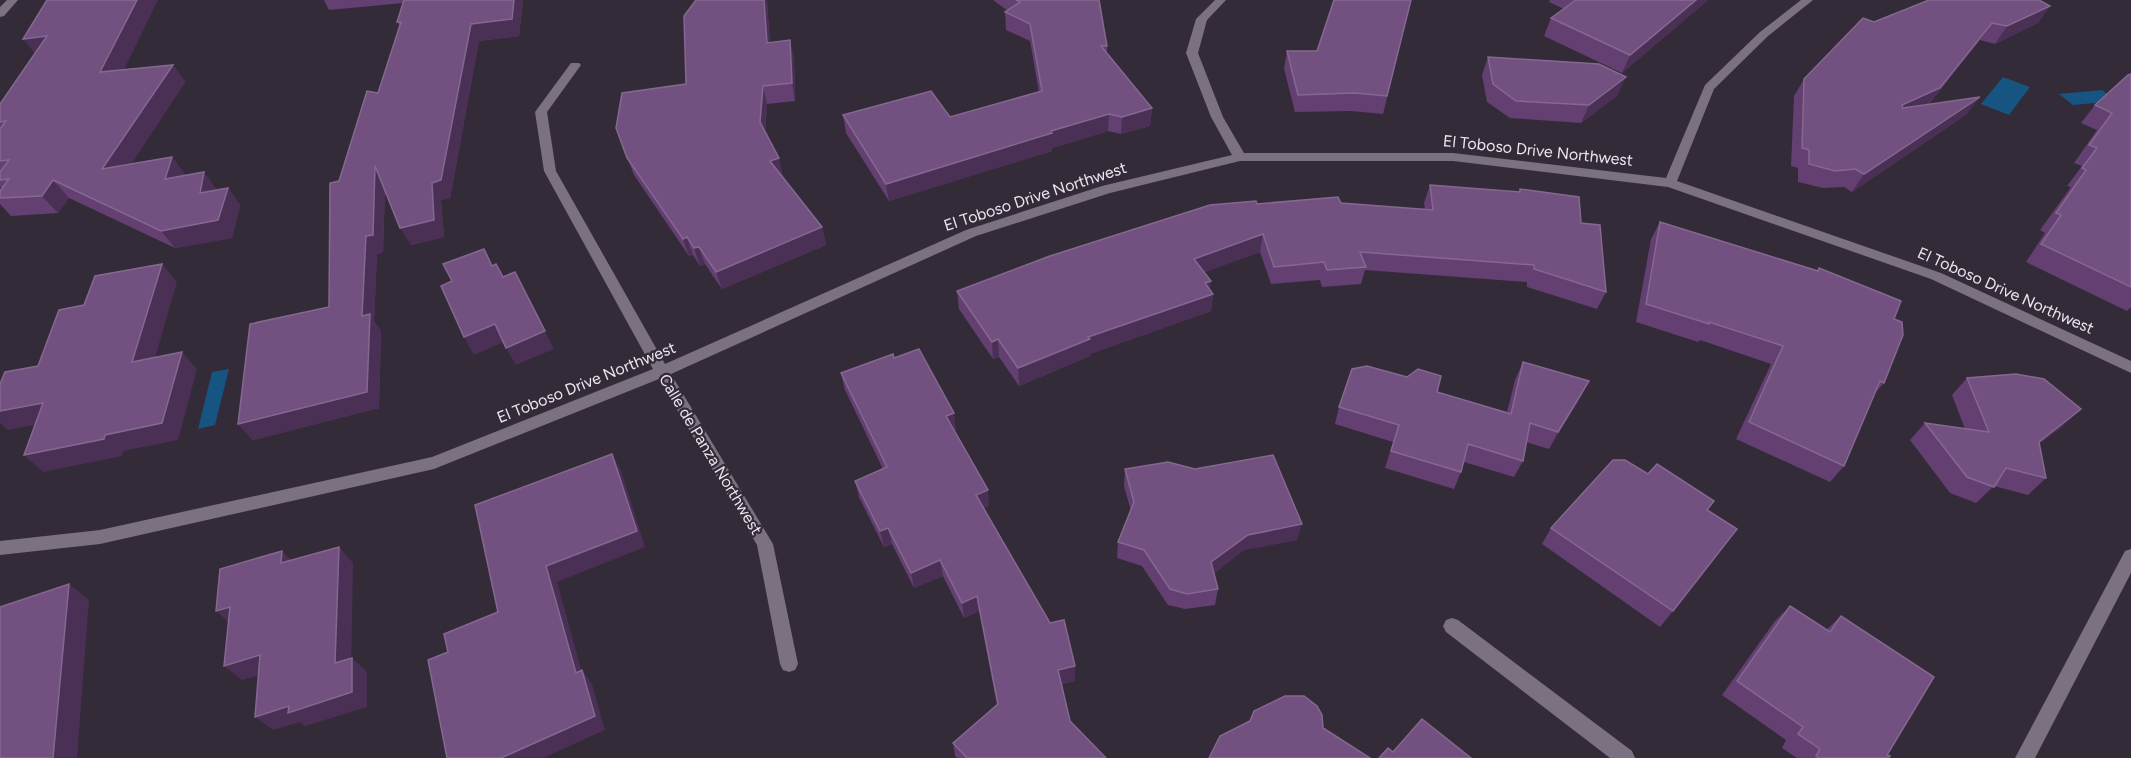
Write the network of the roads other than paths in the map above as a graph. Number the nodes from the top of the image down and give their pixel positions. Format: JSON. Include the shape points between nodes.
{"nodes":[{"id":1,"x":13,"y":0,"type":"edge"},
{"id":2,"x":1221,"y":0,"type":"edge"},
{"id":3,"x":1808,"y":0,"type":"edge"},
{"id":4,"x":0,"y":15,"type":"edge"},
{"id":5,"x":575,"y":65,"type":"dead end"},
{"id":6,"x":1240,"y":157,"type":"junction"},
{"id":7,"x":1670,"y":183,"type":"junction"},
{"id":8,"x":2131,"y":367,"type":"edge"},
{"id":9,"x":662,"y":372,"type":"junction"},
{"id":10,"x":0,"y":548,"type":"edge"},
{"id":11,"x":2131,"y":556,"type":"edge"},
{"id":12,"x":1452,"y":626,"type":"dead end"},
{"id":13,"x":789,"y":664,"type":"dead end"},
{"id":14,"x":1625,"y":758,"type":"edge"},
{"id":15,"x":2025,"y":758,"type":"edge"}],
"edges":[{"from":1,"to":4,"type":"street"},
{"from":2,"to":6,"type":"street","via":[[1202,18],[1192,53],[1217,117]]},
{"from":3,"to":7,"type":"street","via":[[1764,34],[1709,88]]},
{"from":5,"to":9,"type":"street","name":"Calle de Panza Northwest","via":[[541,112],[550,171]]},
{"from":6,"to":7,"type":"street","name":"El Toboso Drive Northwest","via":[[1453,156]]},
{"from":6,"to":9,"type":"street","name":"El Toboso Drive Northwest","via":[[1107,189],[971,233]]},
{"from":7,"to":8,"type":"street","name":"El Toboso Drive Northwest","via":[[1936,276]]},
{"from":9,"to":10,"type":"street","name":"El Toboso Drive Northwest","via":[[434,463],[100,537]]},
{"from":9,"to":13,"type":"street","name":"Calle de Panza Northwest","via":[[765,544]]},
{"from":11,"to":15,"type":"street"},
{"from":12,"to":14,"type":"street"}]}
